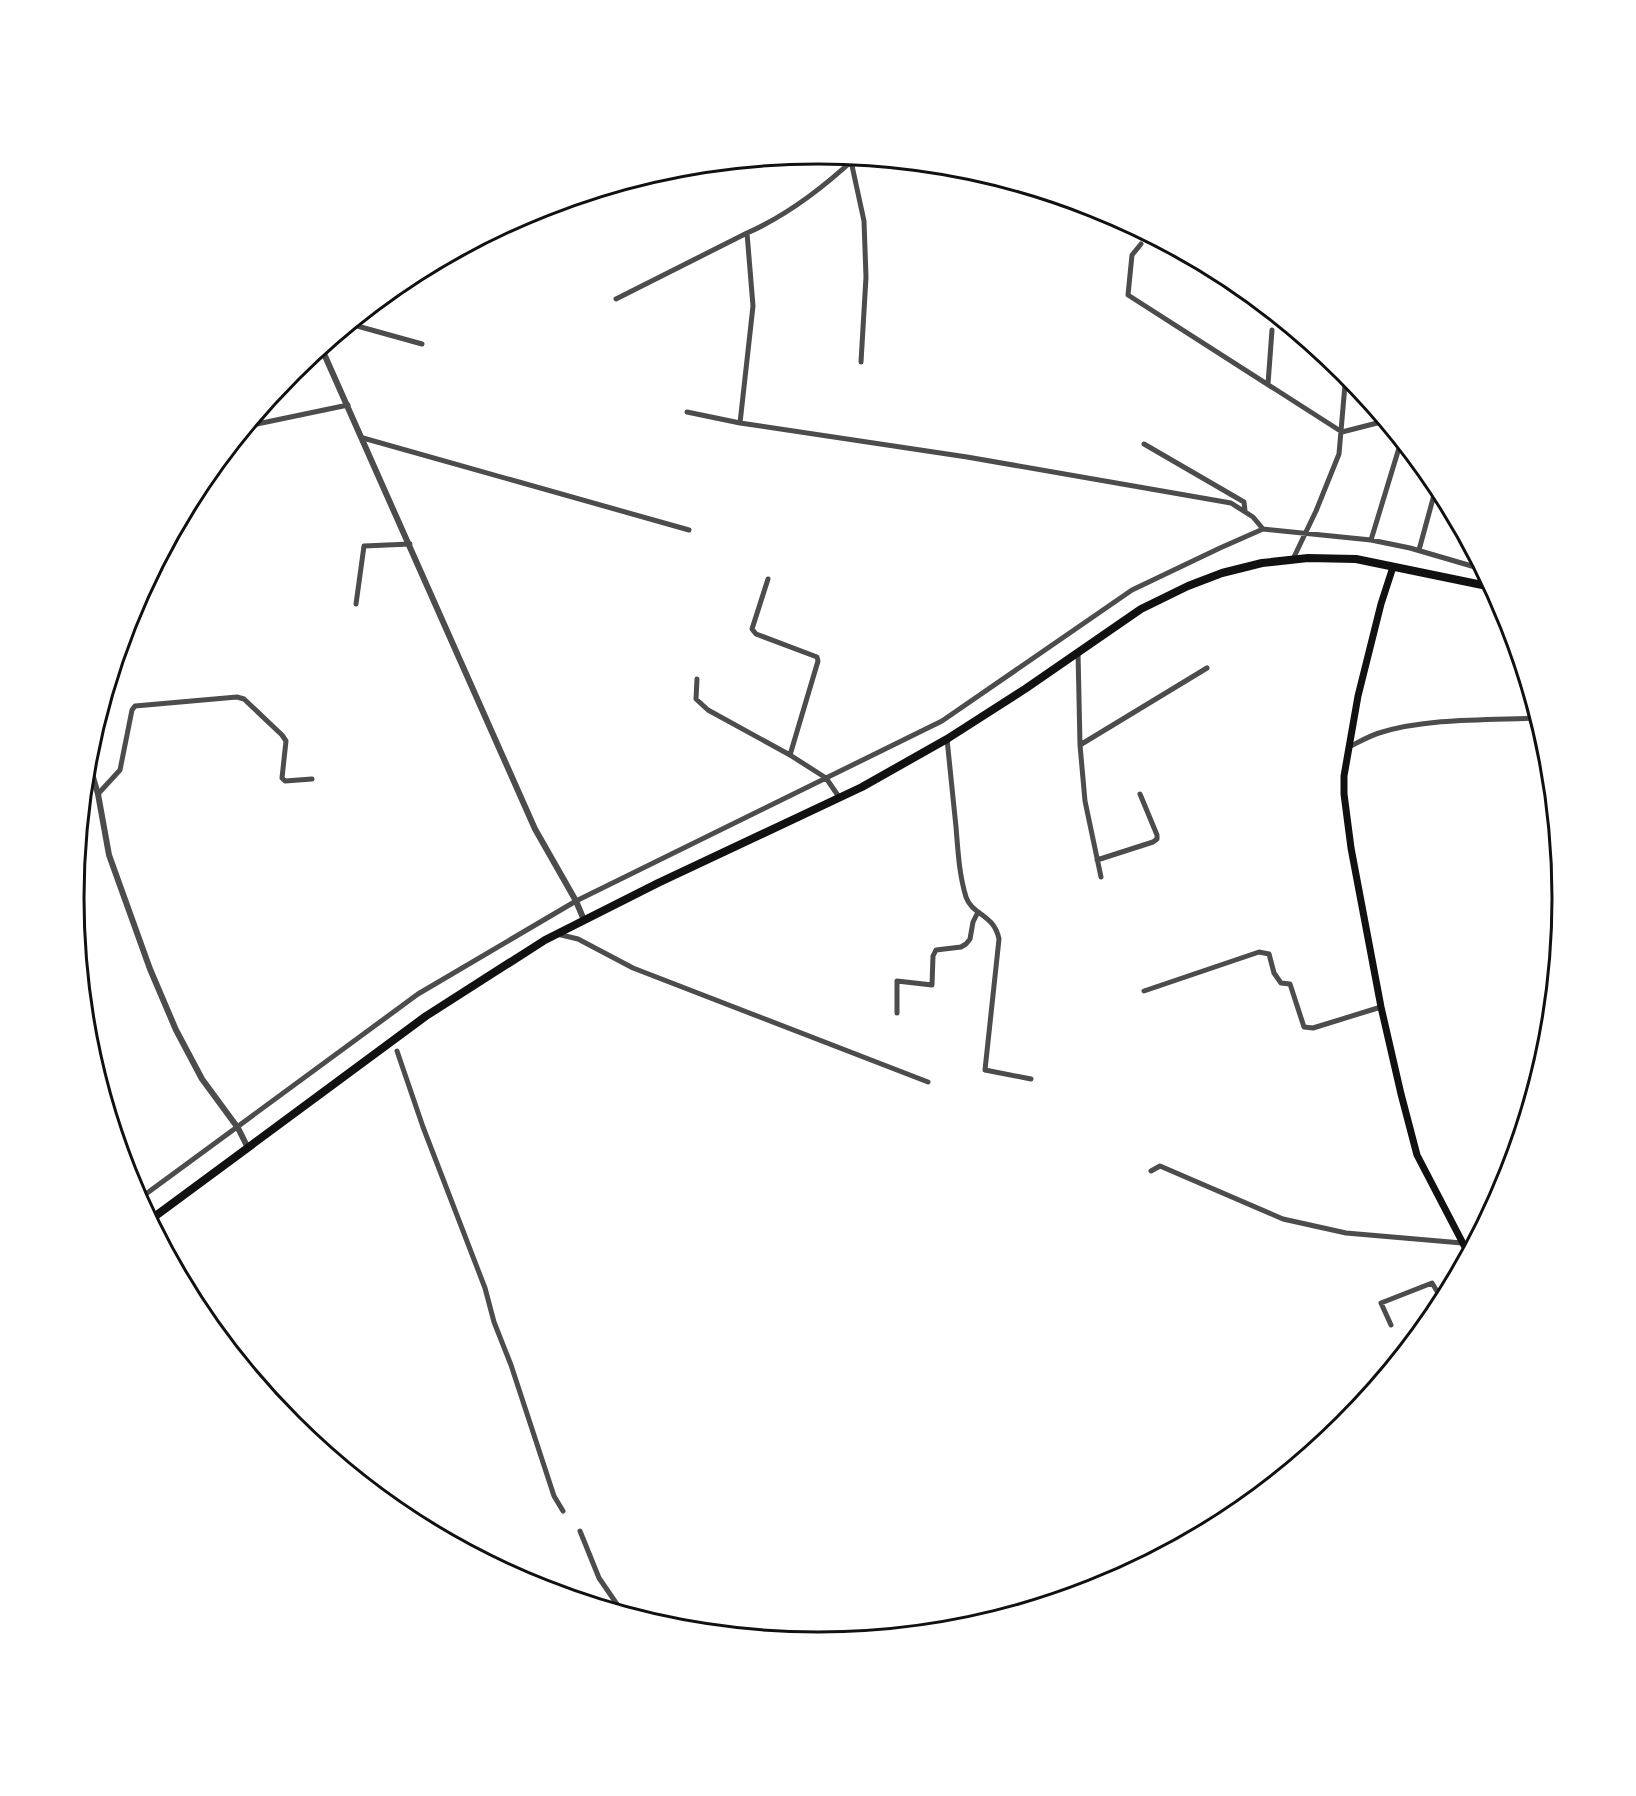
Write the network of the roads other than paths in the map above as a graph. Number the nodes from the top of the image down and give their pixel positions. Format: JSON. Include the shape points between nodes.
{"nodes":[{"id":1,"x":847,"y":165,"type":"edge"},
{"id":2,"x":854,"y":166,"type":"edge"},
{"id":3,"x":747,"y":233,"type":"junction"},
{"id":4,"x":1141,"y":244,"type":"dead end"},
{"id":5,"x":616,"y":299,"type":"dead end"},
{"id":6,"x":358,"y":326,"type":"edge"},
{"id":7,"x":1272,"y":330,"type":"dead end"},
{"id":8,"x":422,"y":344,"type":"dead end"},
{"id":9,"x":325,"y":355,"type":"edge"},
{"id":10,"x":861,"y":362,"type":"dead end"},
{"id":11,"x":1268,"y":384,"type":"junction"},
{"id":12,"x":1345,"y":388,"type":"edge"},
{"id":13,"x":348,"y":405,"type":"junction"},
{"id":14,"x":687,"y":412,"type":"dead end"},
{"id":15,"x":740,"y":423,"type":"junction"},
{"id":16,"x":1377,"y":423,"type":"edge"},
{"id":17,"x":258,"y":424,"type":"edge"},
{"id":18,"x":1342,"y":432,"type":"junction"},
{"id":19,"x":363,"y":438,"type":"junction"},
{"id":20,"x":1144,"y":444,"type":"dead end"},
{"id":21,"x":1398,"y":449,"type":"edge"},
{"id":22,"x":1433,"y":498,"type":"edge"},
{"id":23,"x":1245,"y":511,"type":"junction"},
{"id":24,"x":1263,"y":529,"type":"junction"},
{"id":25,"x":688,"y":530,"type":"dead end"},
{"id":26,"x":1305,"y":534,"type":"junction"},
{"id":27,"x":1371,"y":540,"type":"junction"},
{"id":28,"x":410,"y":544,"type":"junction"},
{"id":29,"x":1419,"y":550,"type":"junction"},
{"id":30,"x":1293,"y":559,"type":"junction"},
{"id":31,"x":1472,"y":566,"type":"edge"},
{"id":32,"x":1393,"y":567,"type":"junction"},
{"id":33,"x":768,"y":579,"type":"dead end"},
{"id":34,"x":1481,"y":585,"type":"edge"},
{"id":35,"x":356,"y":604,"type":"dead end"},
{"id":36,"x":1078,"y":652,"type":"junction"},
{"id":37,"x":1206,"y":668,"type":"dead end"},
{"id":38,"x":697,"y":679,"type":"dead end"},
{"id":39,"x":1529,"y":718,"type":"edge"},
{"id":40,"x":947,"y":739,"type":"junction"},
{"id":41,"x":1080,"y":745,"type":"junction"},
{"id":42,"x":1349,"y":747,"type":"junction"},
{"id":43,"x":790,"y":755,"type":"junction"},
{"id":44,"x":826,"y":778,"type":"junction"},
{"id":45,"x":312,"y":779,"type":"dead end"},
{"id":46,"x":94,"y":780,"type":"edge"},
{"id":47,"x":98,"y":794,"type":"junction"},
{"id":48,"x":1140,"y":794,"type":"dead end"},
{"id":49,"x":839,"y":797,"type":"junction"},
{"id":50,"x":1097,"y":860,"type":"junction"},
{"id":51,"x":1101,"y":877,"type":"dead end"},
{"id":52,"x":576,"y":901,"type":"junction"},
{"id":53,"x":978,"y":912,"type":"junction"},
{"id":54,"x":584,"y":920,"type":"junction"},
{"id":55,"x":556,"y":934,"type":"junction"},
{"id":56,"x":1144,"y":991,"type":"dead end"},
{"id":57,"x":1381,"y":1007,"type":"junction"},
{"id":58,"x":897,"y":1013,"type":"dead end"},
{"id":59,"x":397,"y":1052,"type":"dead end"},
{"id":60,"x":1031,"y":1079,"type":"dead end"},
{"id":61,"x":928,"y":1082,"type":"dead end"},
{"id":62,"x":238,"y":1128,"type":"junction"},
{"id":63,"x":248,"y":1148,"type":"junction"},
{"id":64,"x":1151,"y":1171,"type":"dead end"},
{"id":65,"x":147,"y":1194,"type":"edge"},
{"id":66,"x":156,"y":1215,"type":"edge"},
{"id":67,"x":1462,"y":1243,"type":"junction"},
{"id":68,"x":1464,"y":1246,"type":"edge"},
{"id":69,"x":1437,"y":1292,"type":"edge"},
{"id":70,"x":1391,"y":1325,"type":"dead end"},
{"id":71,"x":563,"y":1511,"type":"dead end"},
{"id":72,"x":580,"y":1531,"type":"dead end"},
{"id":73,"x":616,"y":1603,"type":"edge"}],
"edges":[{"from":1,"to":3,"type":"street","via":[[776,219]]},
{"from":2,"to":10,"type":"street","via":[[864,221],[866,277]]},
{"from":3,"to":5,"type":"street"},
{"from":3,"to":15,"type":"street","via":[[753,306]]},
{"from":4,"to":11,"type":"street","via":[[1132,255],[1128,295]]},
{"from":6,"to":8,"type":"street"},
{"from":7,"to":11,"type":"street"},
{"from":9,"to":13,"type":"street"},
{"from":11,"to":18,"type":"street"},
{"from":12,"to":18,"type":"street"},
{"from":13,"to":17,"type":"street"},
{"from":13,"to":19,"type":"street"},
{"from":14,"to":15,"type":"street"},
{"from":15,"to":23,"type":"street","via":[[1231,503]]},
{"from":16,"to":18,"type":"street"},
{"from":18,"to":26,"type":"street","via":[[1333,473]]},
{"from":19,"to":25,"type":"street"},
{"from":19,"to":28,"type":"street"},
{"from":20,"to":23,"type":"street","via":[[1244,502]]},
{"from":21,"to":27,"type":"street"},
{"from":22,"to":29,"type":"street"},
{"from":23,"to":24,"type":"street"},
{"from":24,"to":26,"type":"street"},
{"from":24,"to":44,"type":"street","via":[[1132,590],[942,721]]},
{"from":26,"to":27,"type":"street"},
{"from":26,"to":30,"type":"street"},
{"from":27,"to":29,"type":"street"},
{"from":28,"to":35,"type":"street","via":[[364,546]]},
{"from":28,"to":52,"type":"street","via":[[535,829]]},
{"from":29,"to":31,"type":"street"},
{"from":30,"to":32,"type":"main road","via":[[1356,559]]},
{"from":30,"to":36,"type":"main road","via":[[1222,573],[1188,586],[1142,609]]},
{"from":32,"to":34,"type":"main road"},
{"from":32,"to":42,"type":"main road","via":[[1366,662]]},
{"from":33,"to":43,"type":"street","via":[[752,630],[817,657],[818,661]]},
{"from":36,"to":40,"type":"main road"},
{"from":36,"to":41,"type":"street"},
{"from":37,"to":41,"type":"street"},
{"from":38,"to":43,"type":"street","via":[[696,699],[708,710]]},
{"from":39,"to":42,"type":"street","via":[[1395,728]]},
{"from":40,"to":49,"type":"main road"},
{"from":40,"to":53,"type":"street","via":[[960,873],[967,900]]},
{"from":41,"to":50,"type":"street","via":[[1085,801]]},
{"from":42,"to":57,"type":"main road","via":[[1344,776],[1347,815]]},
{"from":43,"to":44,"type":"street"},
{"from":44,"to":49,"type":"street"},
{"from":44,"to":52,"type":"street"},
{"from":45,"to":47,"type":"street","via":[[282,778],[282,735],[237,697],[135,706],[120,770]]},
{"from":46,"to":47,"type":"street"},
{"from":47,"to":62,"type":"street","via":[[109,855],[150,969],[202,1079]]},
{"from":48,"to":50,"type":"street","via":[[1156,839]]},
{"from":49,"to":54,"type":"main road"},
{"from":50,"to":51,"type":"street"},
{"from":52,"to":54,"type":"street"},
{"from":52,"to":62,"type":"street","via":[[418,994]]},
{"from":53,"to":58,"type":"street","via":[[966,944],[936,950],[932,985],[897,981]]},
{"from":53,"to":60,"type":"street","via":[[997,928],[999,939],[985,1070]]},
{"from":54,"to":55,"type":"main road"},
{"from":55,"to":61,"type":"street","via":[[578,939],[633,968]]},
{"from":55,"to":63,"type":"main road","via":[[426,1016]]},
{"from":56,"to":57,"type":"street","via":[[1258,952],[1269,954],[1281,983],[1290,984],[1304,1027],[1313,1028]]},
{"from":57,"to":67,"type":"main road","via":[[1417,1155]]},
{"from":59,"to":71,"type":"street","via":[[484,1288],[554,1496]]},
{"from":62,"to":63,"type":"street"},
{"from":62,"to":65,"type":"street"},
{"from":63,"to":66,"type":"main road"},
{"from":64,"to":67,"type":"street","via":[[1160,1166],[1283,1219],[1346,1233]]},
{"from":67,"to":68,"type":"main road"},
{"from":69,"to":70,"type":"street","via":[[1432,1283],[1381,1303]]},
{"from":72,"to":73,"type":"street","via":[[599,1578]]}]}
